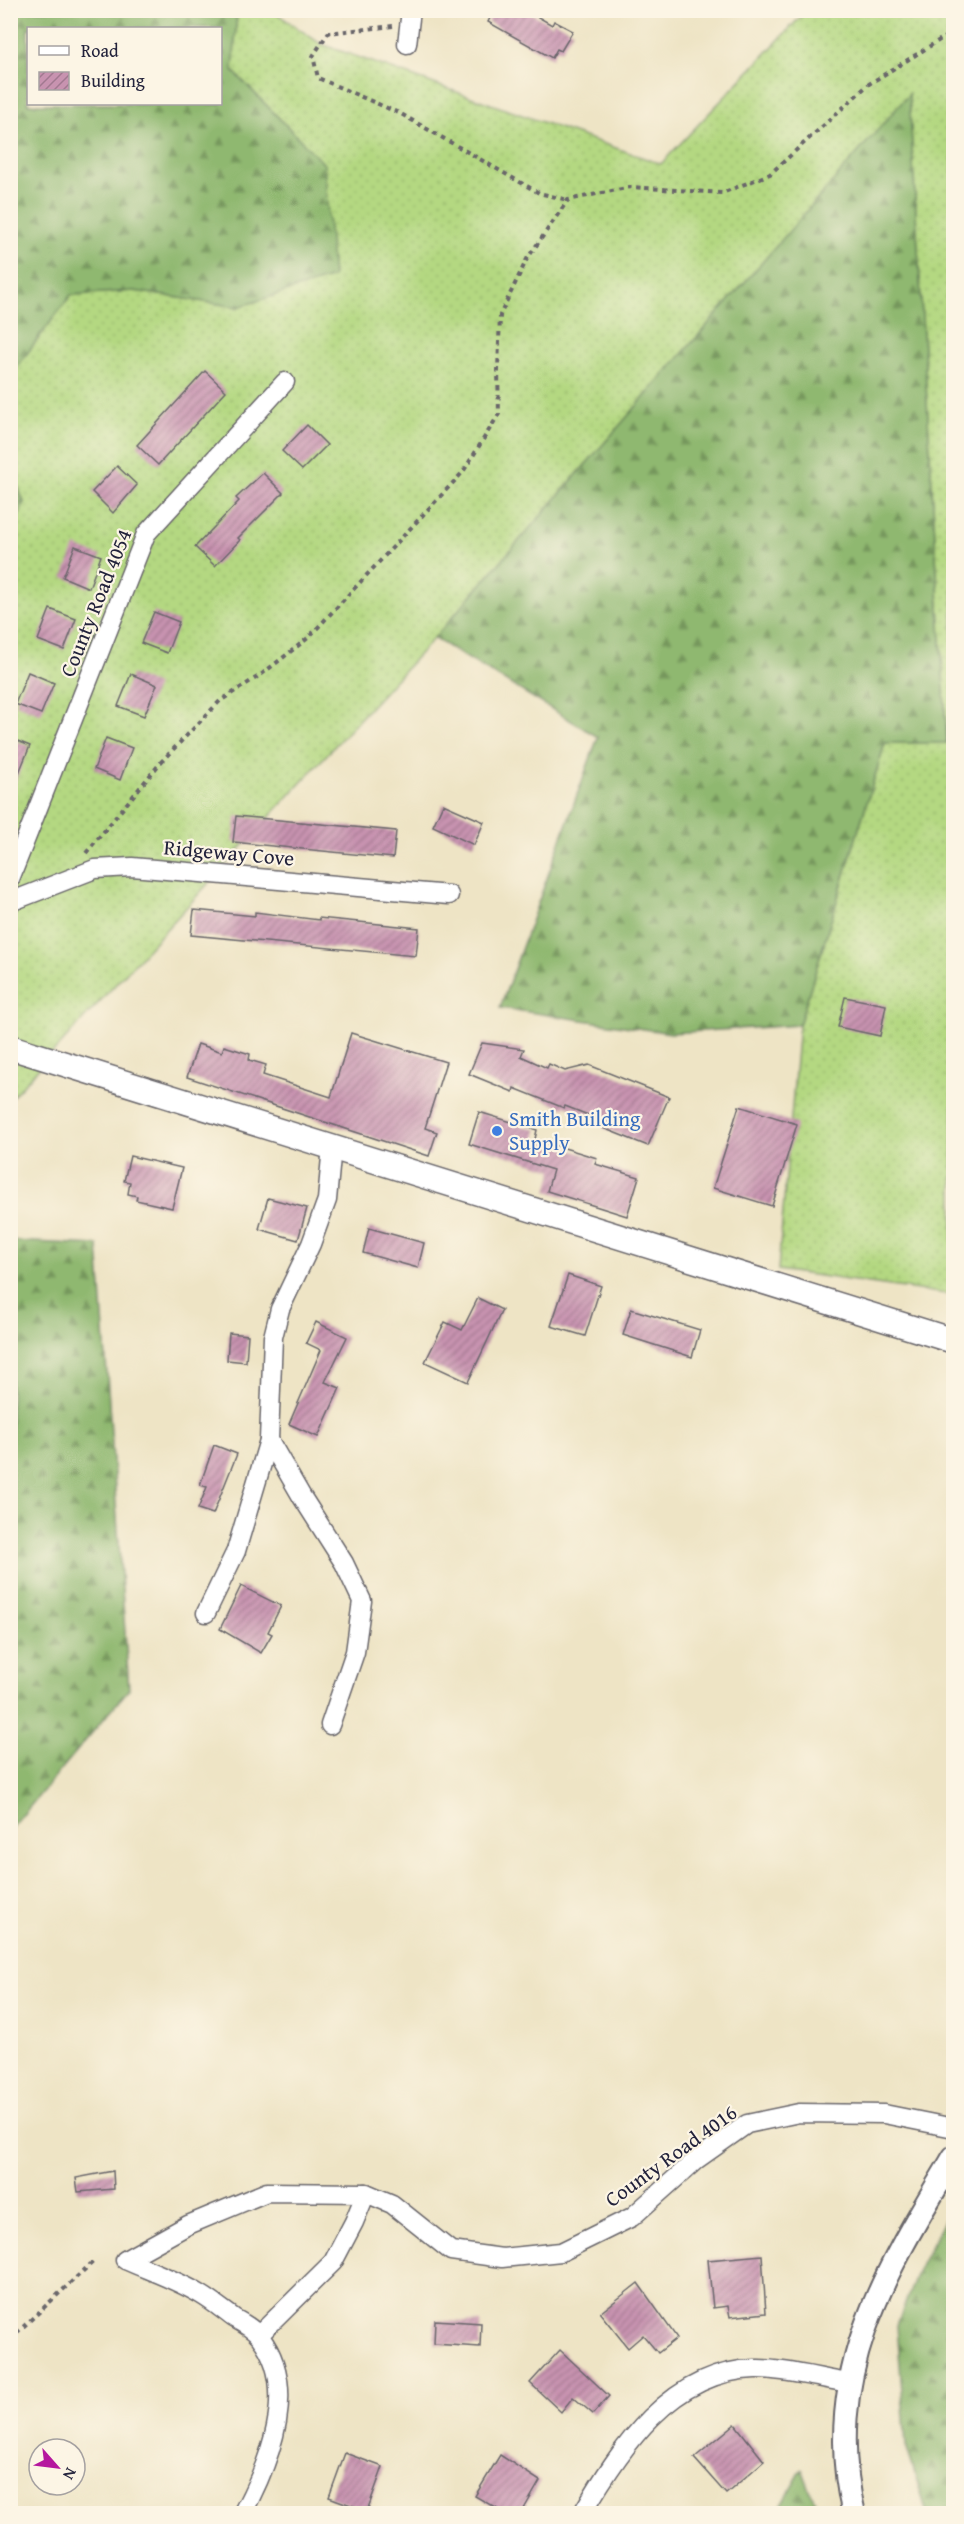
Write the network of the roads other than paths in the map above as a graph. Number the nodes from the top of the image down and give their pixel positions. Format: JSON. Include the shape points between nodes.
{"nodes":[{"id":1,"x":410,"y":18,"type":"edge"},
{"id":2,"x":407,"y":44,"type":"dead end"},
{"id":3,"x":285,"y":382,"type":"dead end"},
{"id":4,"x":10,"y":879,"type":"edge"},
{"id":5,"x":449,"y":895,"type":"dead end"},
{"id":6,"x":10,"y":902,"type":"edge"},
{"id":7,"x":10,"y":1047,"type":"edge"},
{"id":8,"x":332,"y":1146,"type":"junction"},
{"id":9,"x":954,"y":1341,"type":"edge"},
{"id":10,"x":270,"y":1440,"type":"junction"},
{"id":11,"x":206,"y":1613,"type":"dead end"},
{"id":12,"x":330,"y":1725,"type":"dead end"},
{"id":13,"x":954,"y":2128,"type":"edge"},
{"id":14,"x":954,"y":2157,"type":"edge"},
{"id":15,"x":366,"y":2193,"type":"junction"},
{"id":16,"x":259,"y":2335,"type":"junction"},
{"id":17,"x":850,"y":2383,"type":"junction"},
{"id":18,"x":242,"y":2514,"type":"edge"},
{"id":19,"x":582,"y":2514,"type":"edge"},
{"id":20,"x":854,"y":2514,"type":"edge"}],
"edges":[{"from":1,"to":2,"type":"street"},
{"from":3,"to":4,"type":"street","name":"County Road 4054","via":[[146,534]]},
{"from":5,"to":6,"type":"street","name":"Ridgeway Cove","via":[[132,867],[95,869]]},
{"from":7,"to":8,"type":"main road"},
{"from":8,"to":9,"type":"main road"},
{"from":8,"to":10,"type":"street","via":[[327,1200],[280,1309],[273,1336]]},
{"from":10,"to":11,"type":"street","via":[[236,1551]]},
{"from":10,"to":12,"type":"street","via":[[344,1563],[362,1601],[355,1652]]},
{"from":13,"to":15,"type":"street","name":"County Road 4016","via":[[884,2114],[799,2113],[747,2124],[696,2160],[632,2217],[561,2252],[502,2258],[451,2251],[392,2204]]},
{"from":14,"to":17,"type":"street","via":[[884,2279],[862,2335]]},
{"from":15,"to":16,"type":"street","via":[[333,2262]]},
{"from":15,"to":16,"type":"street","via":[[267,2192],[188,2225],[126,2260],[199,2294]]},
{"from":16,"to":18,"type":"street","via":[[271,2354],[280,2394],[272,2443]]},
{"from":17,"to":19,"type":"street","via":[[758,2369],[731,2371],[701,2381],[675,2396],[635,2434]]},
{"from":17,"to":20,"type":"street","via":[[844,2446]]}]}
